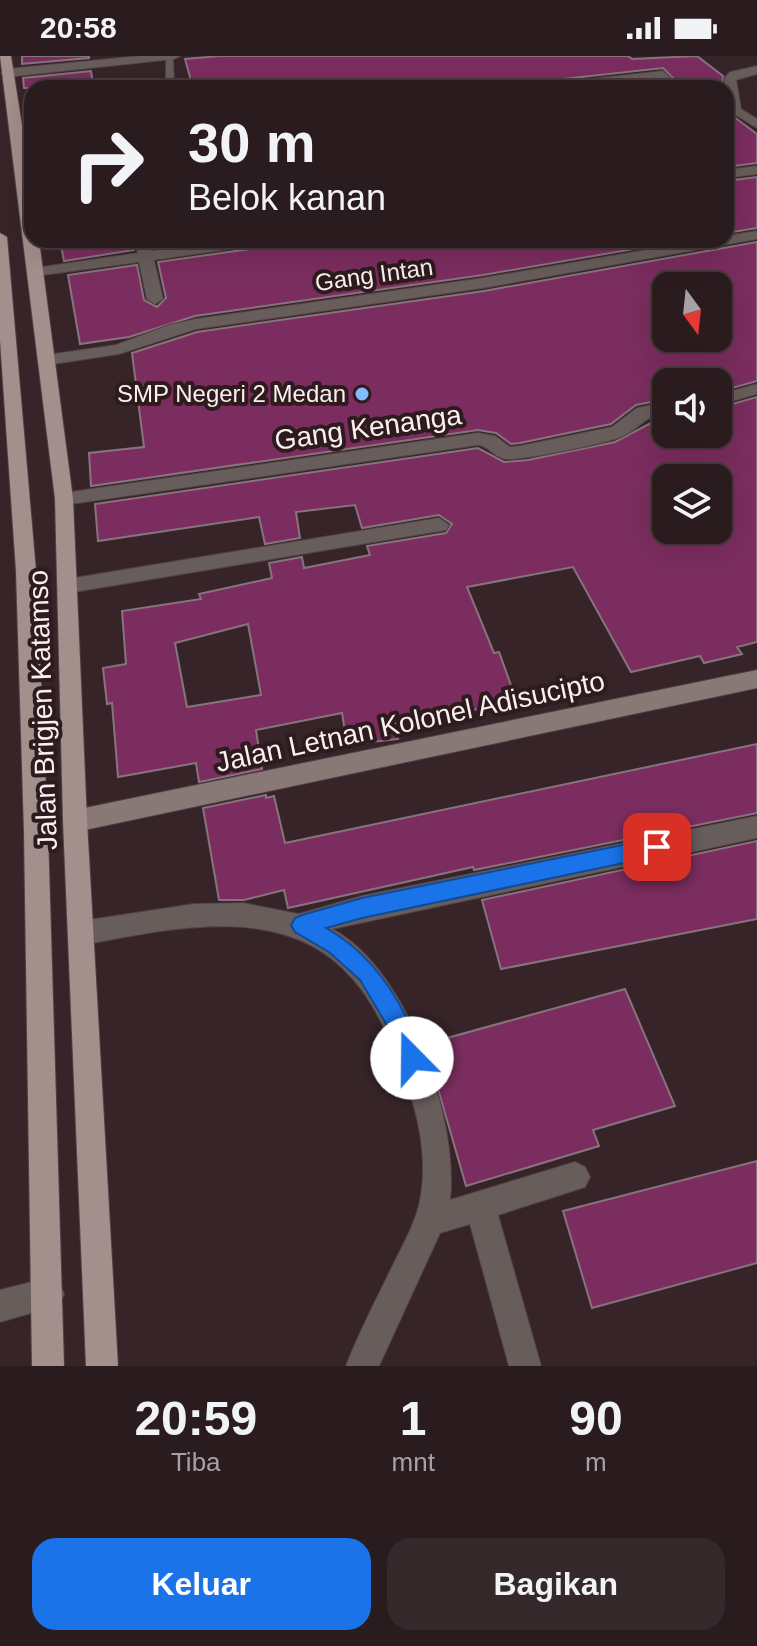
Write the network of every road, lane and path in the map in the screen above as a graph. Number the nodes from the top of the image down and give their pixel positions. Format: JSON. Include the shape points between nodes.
{"nodes":[{"id":1,"x":5,"y":56,"type":"edge"},
{"id":2,"x":172,"y":56,"type":"edge"},
{"id":3,"x":757,"y":70,"type":"edge"},
{"id":4,"x":7,"y":73,"type":"junction"},
{"id":5,"x":170,"y":80,"type":"edge"},
{"id":6,"x":618,"y":80,"type":"edge"},
{"id":7,"x":667,"y":80,"type":"edge"},
{"id":8,"x":731,"y":80,"type":"edge"},
{"id":9,"x":734,"y":111,"type":"edge"},
{"id":10,"x":757,"y":124,"type":"edge"},
{"id":11,"x":24,"y":151,"type":"edge"},
{"id":12,"x":757,"y":170,"type":"edge"},
{"id":13,"x":734,"y":173,"type":"edge"},
{"id":14,"x":757,"y":235,"type":"edge"},
{"id":15,"x":0,"y":237,"type":"edge"},
{"id":16,"x":734,"y":239,"type":"edge"},
{"id":17,"x":33,"y":248,"type":"edge"},
{"id":18,"x":144,"y":248,"type":"edge"},
{"id":19,"x":208,"y":248,"type":"edge"},
{"id":20,"x":683,"y":248,"type":"edge"},
{"id":21,"x":146,"y":257,"type":"junction"},
{"id":22,"x":35,"y":272,"type":"junction"},
{"id":23,"x":3,"y":276,"type":"edge"},
{"id":24,"x":155,"y":299,"type":"dead end"},
{"id":25,"x":47,"y":360,"type":"junction"},
{"id":26,"x":7,"y":385,"type":"edge"},
{"id":27,"x":757,"y":389,"type":"edge"},
{"id":28,"x":732,"y":396,"type":"edge"},
{"id":29,"x":652,"y":410,"type":"edge"},
{"id":30,"x":64,"y":499,"type":"junction"},
{"id":31,"x":439,"y":525,"type":"dead end"},
{"id":32,"x":68,"y":586,"type":"junction"},
{"id":33,"x":757,"y":679,"type":"edge"},
{"id":34,"x":75,"y":821,"type":"junction"},
{"id":35,"x":757,"y":827,"type":"edge"},
{"id":36,"x":302,"y":925,"type":"junction"},
{"id":37,"x":82,"y":933,"type":"junction"},
{"id":38,"x":575,"y":1177,"type":"dead end"},
{"id":39,"x":480,"y":1206,"type":"junction"},
{"id":40,"x":430,"y":1221,"type":"junction"},
{"id":41,"x":48,"y":1294,"type":"junction"},
{"id":42,"x":0,"y":1306,"type":"edge"},
{"id":43,"x":48,"y":1366,"type":"edge"},
{"id":44,"x":102,"y":1366,"type":"edge"},
{"id":45,"x":362,"y":1366,"type":"edge"},
{"id":46,"x":525,"y":1366,"type":"edge"}],
"edges":[{"from":1,"to":4,"type":"main road","name":"Jalan Brigjen Katamso"},
{"from":2,"to":4,"type":"street"},
{"from":2,"to":5,"type":"lane"},
{"from":3,"to":8,"type":"street"},
{"from":4,"to":11,"type":"main road","name":"Jalan Brigjen Katamso"},
{"from":6,"to":7,"type":"street","via":[[663,75]]},
{"from":9,"to":10,"type":"street"},
{"from":12,"to":13,"type":"street"},
{"from":14,"to":16,"type":"street","name":"Gang Intan"},
{"from":15,"to":23,"type":"main road","name":"Jalan Brigjen Katamso"},
{"from":17,"to":22,"type":"main road","name":"Jalan Brigjen Katamso"},
{"from":18,"to":21,"type":"street"},
{"from":19,"to":21,"type":"street"},
{"from":20,"to":25,"type":"street","name":"Gang Intan","via":[[196,324],[119,349]]},
{"from":21,"to":22,"type":"street"},
{"from":21,"to":24,"type":"street"},
{"from":22,"to":25,"type":"main road","name":"Jalan Brigjen Katamso"},
{"from":23,"to":26,"type":"main road","name":"Jalan Brigjen Katamso"},
{"from":25,"to":30,"type":"main road","name":"Jalan Brigjen Katamso"},
{"from":26,"to":41,"type":"main road","name":"Jalan Brigjen Katamso","via":[[27,587]]},
{"from":27,"to":28,"type":"street"},
{"from":29,"to":30,"type":"street","name":"Gang Kenanga","via":[[617,432],[520,452],[501,452],[489,440],[478,439]]},
{"from":30,"to":32,"type":"main road","name":"Jalan Brigjen Katamso"},
{"from":31,"to":32,"type":"street"},
{"from":32,"to":34,"type":"main road","name":"Jalan Brigjen Katamso"},
{"from":33,"to":34,"type":"main road","name":"Jalan Letnan Kolonel Adisucipto"},
{"from":34,"to":37,"type":"main road","name":"Jalan Brigjen Katamso"},
{"from":35,"to":36,"type":"street"},
{"from":36,"to":37,"type":"street","via":[[270,915],[216,914]]},
{"from":36,"to":40,"type":"street","via":[[336,945],[367,973],[403,1031],[438,1150],[438,1197]]},
{"from":37,"to":44,"type":"main road","name":"Jalan Brigjen Katamso"},
{"from":38,"to":39,"type":"street"},
{"from":39,"to":40,"type":"street"},
{"from":39,"to":46,"type":"street"},
{"from":40,"to":45,"type":"street"},
{"from":41,"to":42,"type":"street"},
{"from":41,"to":43,"type":"main road","name":"Jalan Brigjen Katamso"}]}
